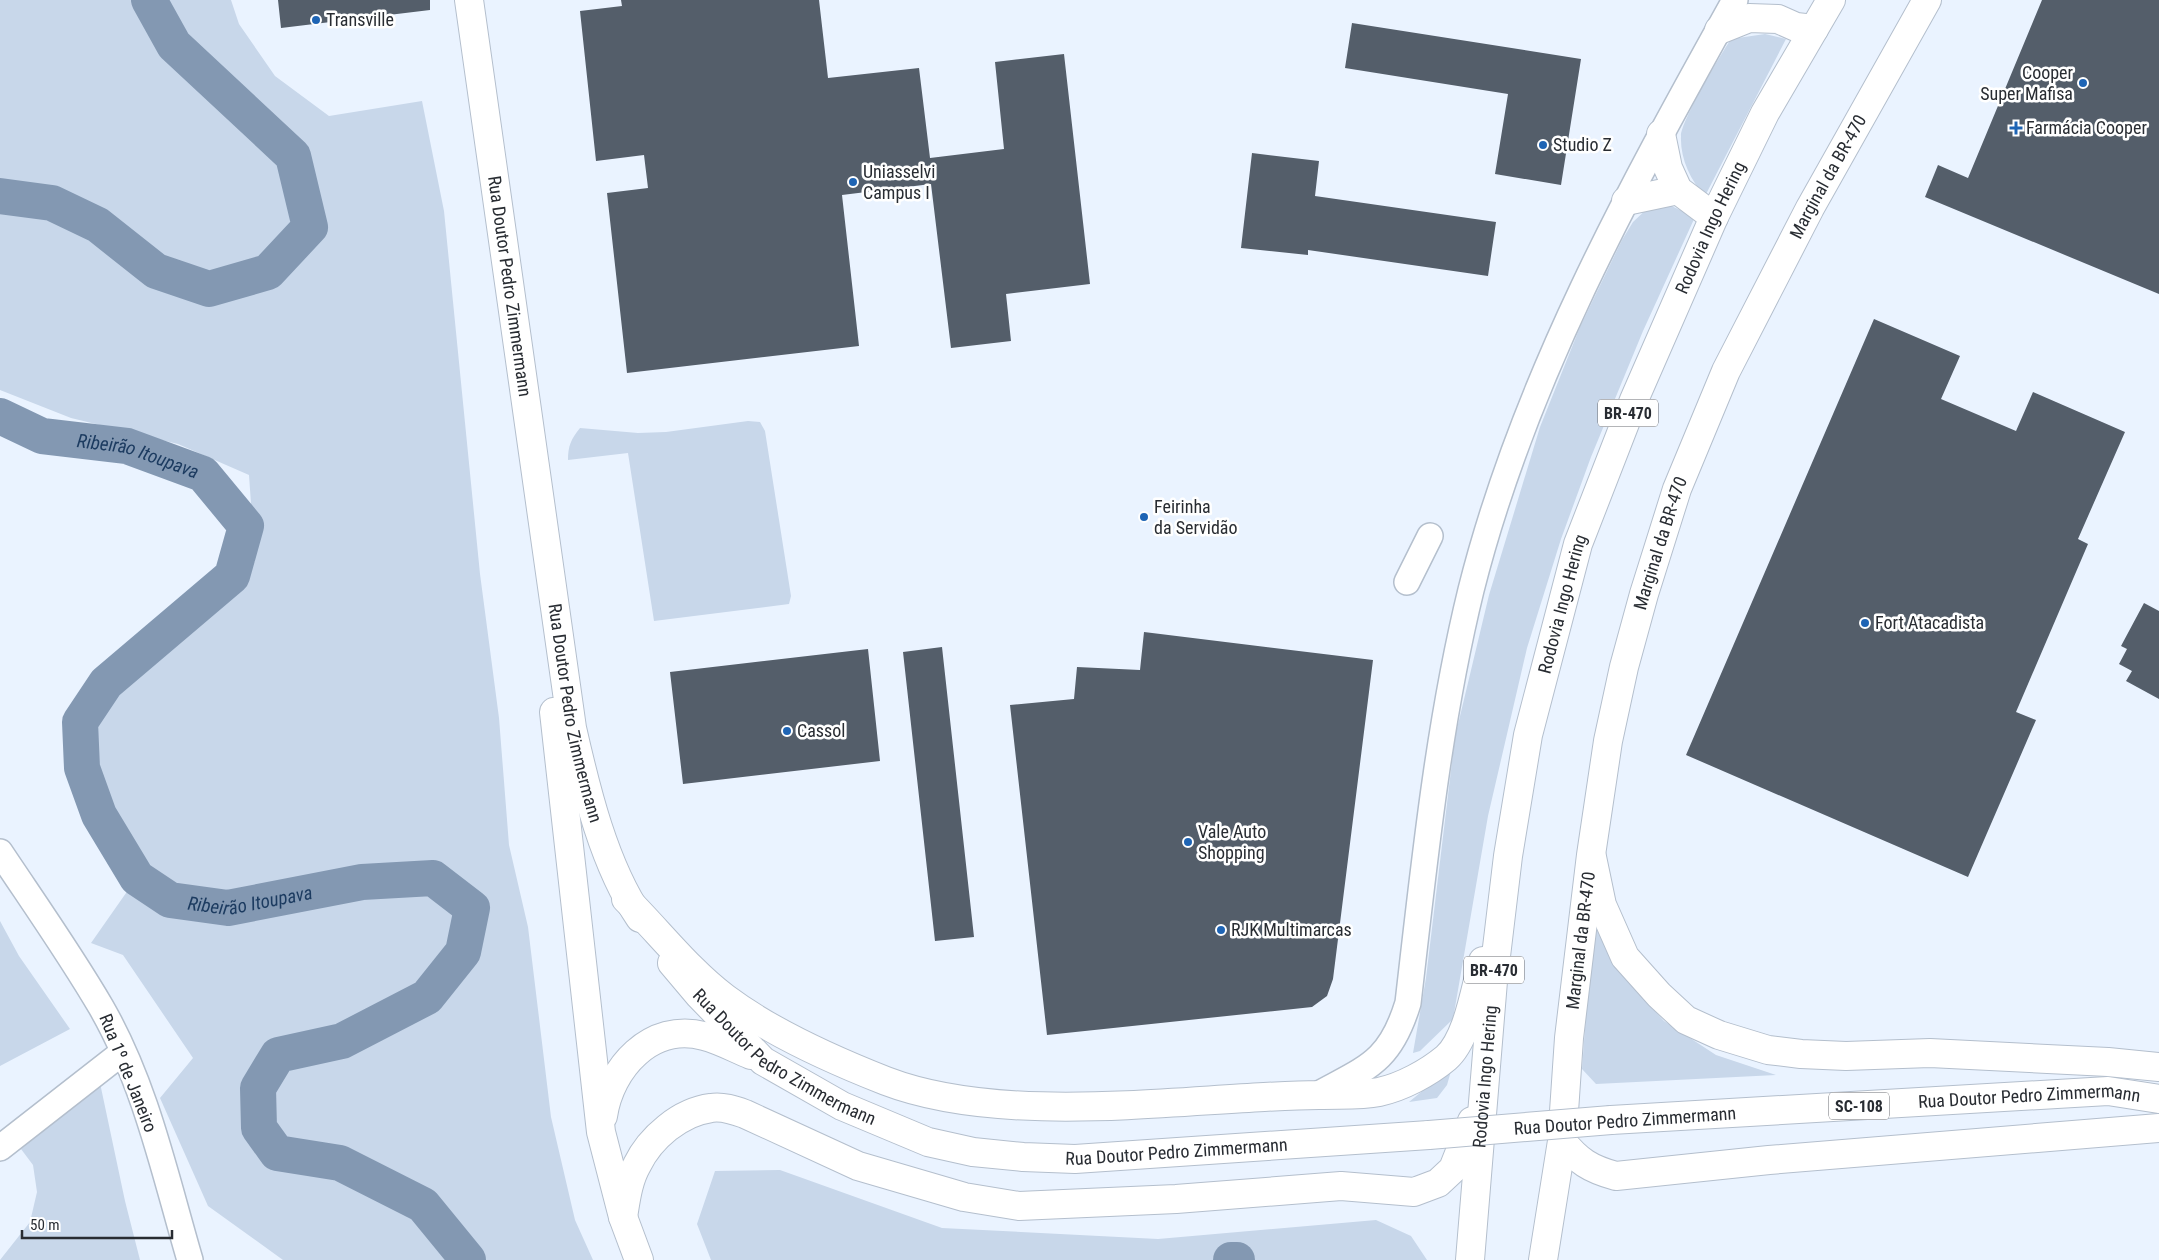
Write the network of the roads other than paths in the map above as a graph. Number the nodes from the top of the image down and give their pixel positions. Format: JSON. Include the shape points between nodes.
{"nodes":[{"id":1,"x":469,"y":0,"type":"edge"},
{"id":2,"x":1735,"y":0,"type":"edge"},
{"id":3,"x":1831,"y":0,"type":"edge"},
{"id":4,"x":1927,"y":0,"type":"edge"},
{"id":5,"x":1772,"y":9,"type":"edge"},
{"id":6,"x":1814,"y":29,"type":"junction"},
{"id":7,"x":1719,"y":30,"type":"junction"},
{"id":8,"x":1661,"y":134,"type":"junction"},
{"id":9,"x":1678,"y":190,"type":"junction"},
{"id":10,"x":1626,"y":200,"type":"junction"},
{"id":11,"x":1714,"y":217,"type":"junction"},
{"id":12,"x":1430,"y":536,"type":"dead end"},
{"id":13,"x":550,"y":571,"type":"junction"},
{"id":14,"x":1408,"y":582,"type":"dead end"},
{"id":15,"x":0,"y":852,"type":"edge"},
{"id":16,"x":1591,"y":855,"type":"junction"},
{"id":17,"x":1508,"y":856,"type":"junction"},
{"id":18,"x":626,"y":898,"type":"junction"},
{"id":19,"x":123,"y":1052,"type":"junction"},
{"id":20,"x":763,"y":1061,"type":"junction"},
{"id":21,"x":2159,"y":1067,"type":"edge"},
{"id":22,"x":2159,"y":1080,"type":"edge"},
{"id":23,"x":1485,"y":1084,"type":"junction"},
{"id":24,"x":2108,"y":1091,"type":"junction"},
{"id":25,"x":1317,"y":1095,"type":"junction"},
{"id":26,"x":2159,"y":1099,"type":"edge"},
{"id":27,"x":2159,"y":1128,"type":"edge"},
{"id":28,"x":601,"y":1132,"type":"junction"},
{"id":29,"x":1562,"y":1140,"type":"junction"},
{"id":30,"x":0,"y":1148,"type":"edge"},
{"id":31,"x":623,"y":1217,"type":"junction"},
{"id":32,"x":190,"y":1260,"type":"edge"},
{"id":33,"x":639,"y":1260,"type":"edge"},
{"id":34,"x":1470,"y":1260,"type":"edge"},
{"id":35,"x":1543,"y":1260,"type":"edge"}],
"edges":[{"from":1,"to":13,"type":"main road","name":"Rua Doutor Pedro Zimmermann"},
{"from":2,"to":7,"type":"street"},
{"from":3,"to":6,"type":"main road","name":"Rodovia Ingo Hering","number":"BR-470"},
{"from":4,"to":16,"type":"main road","name":"Marginal da BR-470","via":[[1810,208],[1726,371],[1677,489],[1624,668],[1608,742]]},
{"from":5,"to":6,"type":"main road","via":[[1796,27]]},
{"from":5,"to":7,"type":"main road"},
{"from":6,"to":11,"type":"main road","name":"Rodovia Ingo Hering","number":"BR-470","via":[[1765,113]]},
{"from":7,"to":8,"type":"street"},
{"from":8,"to":9,"type":"main road","via":[[1668,168]]},
{"from":8,"to":10,"type":"street"},
{"from":9,"to":10,"type":"main road"},
{"from":9,"to":11,"type":"main road"},
{"from":10,"to":25,"type":"street","via":[[1568,317],[1525,421],[1471,591],[1442,736],[1408,1003],[1403,1020],[1390,1046],[1369,1066]]},
{"from":11,"to":17,"type":"main road","name":"Rodovia Ingo Hering","number":"BR-470","via":[[1634,400],[1578,544],[1528,735]]},
{"from":12,"to":14,"type":"street"},
{"from":13,"to":18,"type":"main road","name":"Rua Doutor Pedro Zimmermann","via":[[572,728],[586,791]]},
{"from":13,"to":28,"type":"main road","name":"Rua Doutor Pedro Zimmermann","via":[[555,732]]},
{"from":15,"to":19,"type":"street","name":"Rua 1º de Janeiro","via":[[102,1008]]},
{"from":16,"to":21,"type":"main road","via":[[1602,905],[1624,957],[1686,1020],[1719,1035],[1768,1050],[1801,1054],[1930,1053]]},
{"from":16,"to":29,"type":"main road","name":"Marginal da BR-470","via":[[1569,1038]]},
{"from":17,"to":23,"type":"main road","name":"Rodovia Ingo Hering","number":"BR-470"},
{"from":17,"to":25,"type":"main road","via":[[1462,1034],[1448,1056],[1428,1071],[1381,1092]]},
{"from":18,"to":20,"type":"main road","name":"Rua Doutor Pedro Zimmermann","via":[[699,995]]},
{"from":18,"to":25,"type":"main road","via":[[725,998],[795,1040],[888,1082],[940,1096],[1033,1105]]},
{"from":19,"to":30,"type":"street"},
{"from":19,"to":32,"type":"street","name":"Rua 1º de Janeiro","via":[[145,1106]]},
{"from":20,"to":24,"type":"main road","name":"Rua Doutor Pedro Zimmermann","number":"SC-108","bridge":true,"via":[[842,1106],[928,1142],[973,1152],[1075,1159],[1611,1120]]},
{"from":20,"to":28,"type":"main road","via":[[704,1036],[677,1034],[654,1040],[624,1064],[612,1083]]},
{"from":22,"to":24,"type":"main road"},
{"from":23,"to":31,"type":"main road","via":[[1453,1169],[1438,1183],[1414,1192],[1341,1186],[1019,1206],[964,1197],[858,1166],[745,1114],[712,1108],[692,1113],[668,1127],[651,1143],[636,1165]]},
{"from":23,"to":34,"type":"main road","name":"Rodovia Ingo Hering","number":"BR-470"},
{"from":24,"to":26,"type":"main road","name":"Rua Doutor Pedro Zimmermann","number":"SC-108"},
{"from":27,"to":29,"type":"main road","via":[[1616,1176],[1595,1171],[1574,1156]]},
{"from":28,"to":31,"type":"main road","name":"Rua Doutor Pedro Zimmermann"},
{"from":29,"to":35,"type":"main road","name":"Marginal da BR-470"},
{"from":31,"to":33,"type":"main road","name":"Rua Doutor Pedro Zimmermann"}]}
